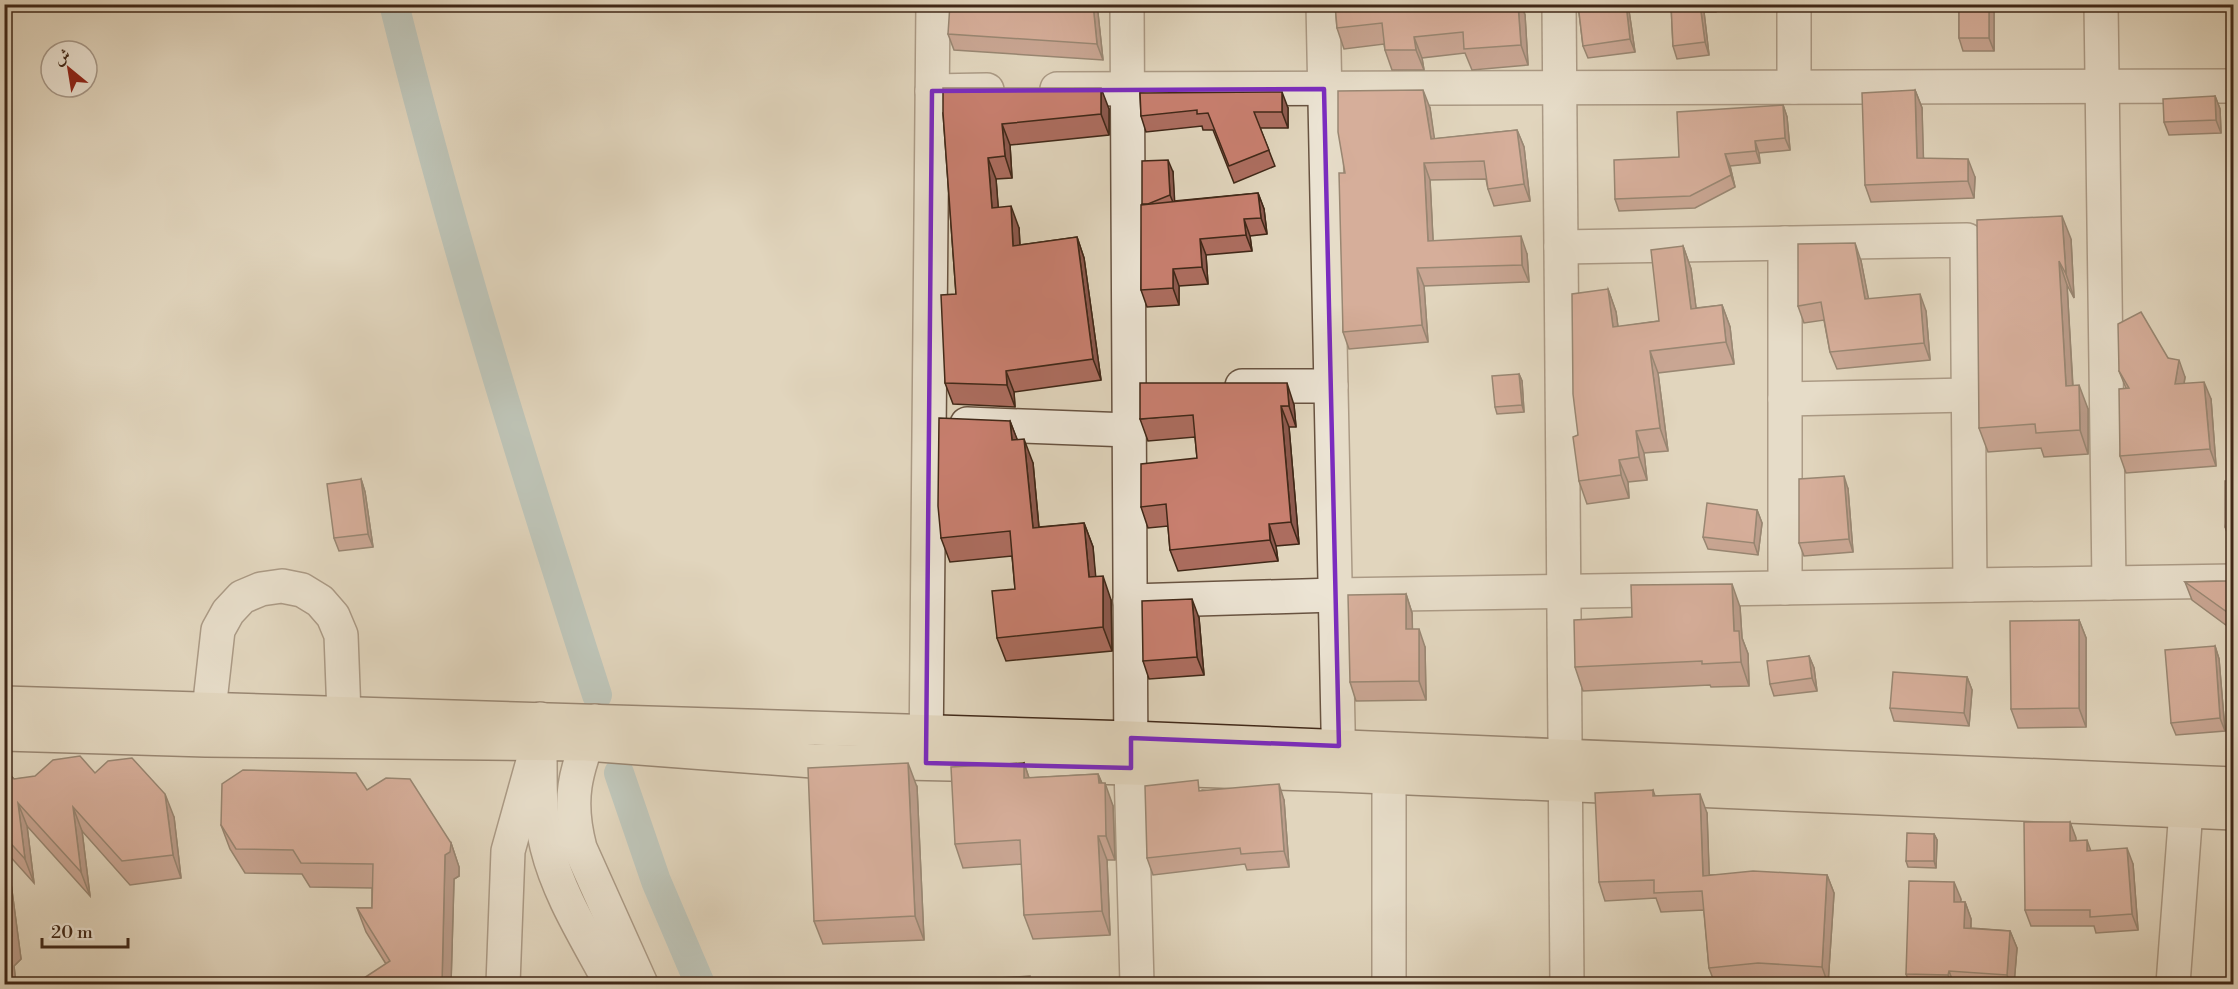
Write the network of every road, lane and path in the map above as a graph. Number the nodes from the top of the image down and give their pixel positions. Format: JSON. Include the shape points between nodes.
{"nodes":[{"id":1,"x":933,"y":4,"type":"edge"},
{"id":2,"x":1127,"y":4,"type":"edge"},
{"id":3,"x":1323,"y":4,"type":"edge"},
{"id":4,"x":1559,"y":4,"type":"edge"},
{"id":5,"x":1794,"y":4,"type":"edge"},
{"id":6,"x":2101,"y":4,"type":"edge"},
{"id":7,"x":2103,"y":86,"type":"junction"},
{"id":8,"x":2234,"y":86,"type":"edge"},
{"id":9,"x":1794,"y":87,"type":"junction"},
{"id":10,"x":1324,"y":88,"type":"junction"},
{"id":11,"x":1560,"y":88,"type":"junction"},
{"id":12,"x":1128,"y":89,"type":"junction"},
{"id":13,"x":932,"y":91,"type":"junction"},
{"id":14,"x":1785,"y":243,"type":"junction"},
{"id":15,"x":1561,"y":246,"type":"junction"},
{"id":16,"x":1212,"y":386,"type":"edge"},
{"id":17,"x":1331,"y":386,"type":"junction"},
{"id":18,"x":1968,"y":395,"type":"junction"},
{"id":19,"x":1785,"y":399,"type":"junction"},
{"id":20,"x":929,"y":422,"type":"junction"},
{"id":21,"x":1129,"y":430,"type":"junction"},
{"id":22,"x":2234,"y":581,"type":"edge"},
{"id":23,"x":2109,"y":583,"type":"junction"},
{"id":24,"x":1970,"y":585,"type":"junction"},
{"id":25,"x":1785,"y":588,"type":"junction"},
{"id":26,"x":1563,"y":592,"type":"junction"},
{"id":27,"x":1335,"y":595,"type":"junction"},
{"id":28,"x":1130,"y":601,"type":"junction"},
{"id":29,"x":4,"y":703,"type":"edge"},
{"id":30,"x":207,"y":724,"type":"junction"},
{"id":31,"x":344,"y":727,"type":"junction"},
{"id":32,"x":591,"y":733,"type":"junction"},
{"id":33,"x":4,"y":734,"type":"edge"},
{"id":34,"x":539,"y":736,"type":"junction"},
{"id":35,"x":926,"y":748,"type":"junction"},
{"id":36,"x":1131,"y":753,"type":"junction"},
{"id":37,"x":1339,"y":761,"type":"junction"},
{"id":38,"x":1564,"y":770,"type":"junction"},
{"id":39,"x":1389,"y":777,"type":"junction"},
{"id":40,"x":2234,"y":784,"type":"edge"},
{"id":41,"x":2186,"y":798,"type":"junction"},
{"id":42,"x":2234,"y":813,"type":"edge"},
{"id":43,"x":558,"y":821,"type":"junction"},
{"id":44,"x":503,"y":984,"type":"edge"},
{"id":45,"x":610,"y":984,"type":"edge"},
{"id":46,"x":641,"y":984,"type":"edge"},
{"id":47,"x":1137,"y":984,"type":"edge"},
{"id":48,"x":1389,"y":984,"type":"edge"},
{"id":49,"x":1567,"y":984,"type":"edge"},
{"id":50,"x":2173,"y":984,"type":"edge"}],
"edges":[{"from":1,"to":13,"type":"street"},
{"from":2,"to":12,"type":"street"},
{"from":3,"to":10,"type":"street"},
{"from":4,"to":11,"type":"street"},
{"from":5,"to":9,"type":"street"},
{"from":6,"to":7,"type":"street"},
{"from":7,"to":8,"type":"street"},
{"from":7,"to":9,"type":"street"},
{"from":7,"to":23,"type":"street"},
{"from":9,"to":11,"type":"street"},
{"from":10,"to":11,"type":"street"},
{"from":10,"to":12,"type":"street"},
{"from":10,"to":17,"type":"street"},
{"from":11,"to":15,"type":"street"},
{"from":12,"to":13,"type":"street"},
{"from":12,"to":21,"type":"street","via":[[1141,386]]},
{"from":13,"to":20,"type":"street"},
{"from":14,"to":15,"type":"street"},
{"from":14,"to":18,"type":"street","via":[[1967,240]]},
{"from":14,"to":19,"type":"street"},
{"from":15,"to":26,"type":"street"},
{"from":16,"to":17,"type":"street"},
{"from":17,"to":27,"type":"street"},
{"from":18,"to":19,"type":"street"},
{"from":18,"to":24,"type":"street"},
{"from":19,"to":25,"type":"street"},
{"from":20,"to":21,"type":"street"},
{"from":20,"to":35,"type":"street"},
{"from":21,"to":28,"type":"street"},
{"from":22,"to":23,"type":"street"},
{"from":23,"to":24,"type":"street"},
{"from":24,"to":25,"type":"street"},
{"from":25,"to":26,"type":"street"},
{"from":26,"to":27,"type":"street"},
{"from":26,"to":38,"type":"street"},
{"from":27,"to":28,"type":"street"},
{"from":27,"to":37,"type":"street"},
{"from":28,"to":36,"type":"street"},
{"from":29,"to":30,"type":"main road"},
{"from":30,"to":31,"type":"main road"},
{"from":30,"to":31,"type":"street","via":[[218,630],[242,597],[282,586],[311,595],[333,616],[341,635]]},
{"from":30,"to":33,"type":"main road"},
{"from":31,"to":34,"type":"main road"},
{"from":32,"to":34,"type":"main road"},
{"from":32,"to":35,"type":"main road"},
{"from":32,"to":43,"type":"street"},
{"from":34,"to":43,"type":"street"},
{"from":34,"to":44,"type":"street","via":[[508,851]]},
{"from":35,"to":36,"type":"main road"},
{"from":36,"to":37,"type":"main road"},
{"from":36,"to":47,"type":"street"},
{"from":37,"to":38,"type":"main road"},
{"from":37,"to":39,"type":"main road"},
{"from":38,"to":39,"type":"main road"},
{"from":38,"to":41,"type":"main road"},
{"from":38,"to":49,"type":"street"},
{"from":39,"to":48,"type":"street"},
{"from":40,"to":41,"type":"main road"},
{"from":41,"to":42,"type":"main road"},
{"from":41,"to":50,"type":"street"},
{"from":43,"to":45,"type":"street","via":[[547,847]]},
{"from":43,"to":46,"type":"street","via":[[580,848]]}]}
